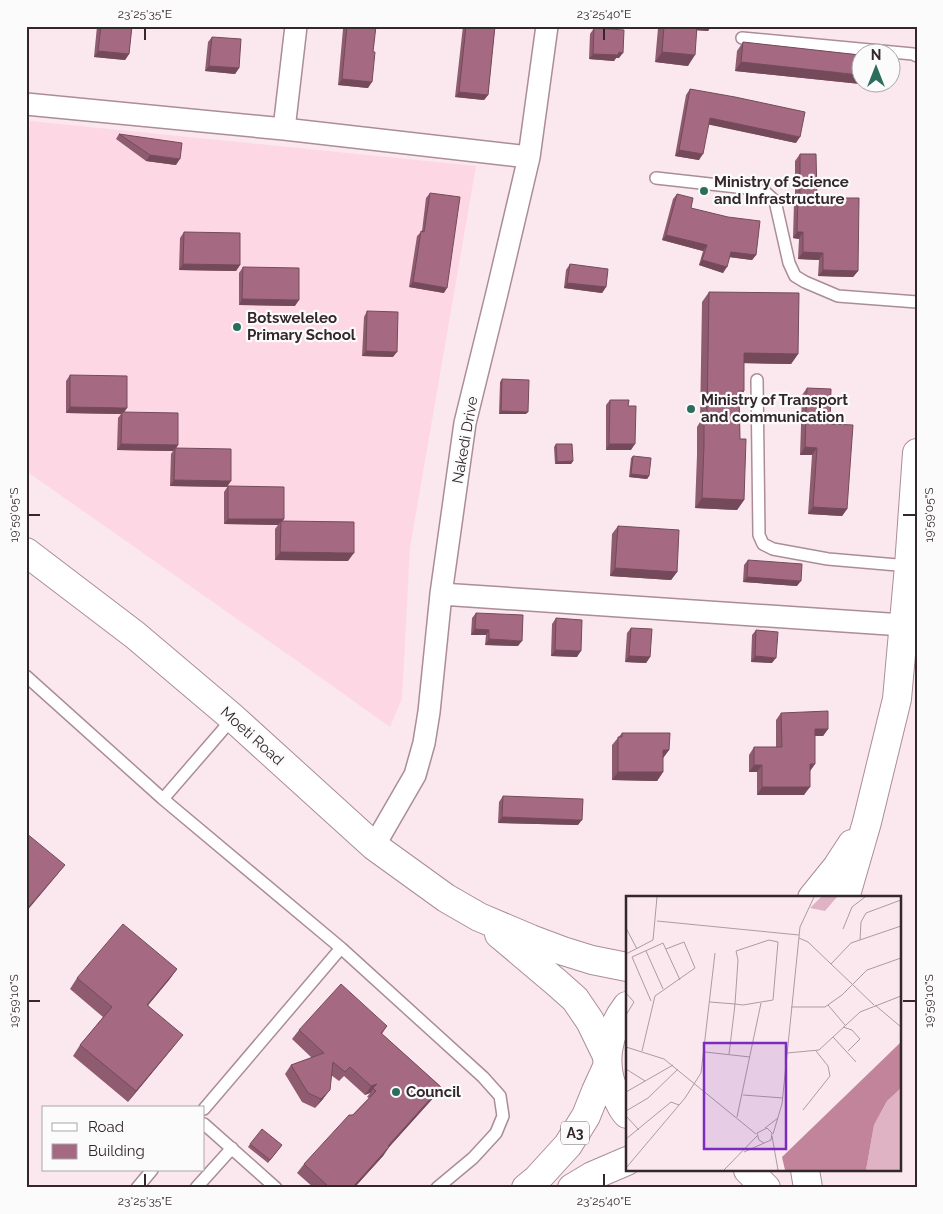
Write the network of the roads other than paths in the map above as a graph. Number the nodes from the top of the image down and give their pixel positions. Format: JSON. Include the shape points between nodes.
{"nodes":[{"id":1,"x":296,"y":26,"type":"edge"},
{"id":2,"x":547,"y":26,"type":"edge"},
{"id":3,"x":742,"y":38,"type":"dead end"},
{"id":4,"x":917,"y":56,"type":"edge"},
{"id":5,"x":26,"y":104,"type":"edge"},
{"id":6,"x":284,"y":129,"type":"junction"},
{"id":7,"x":528,"y":157,"type":"junction"},
{"id":8,"x":656,"y":178,"type":"dead end"},
{"id":9,"x":917,"y":302,"type":"edge"},
{"id":10,"x":757,"y":380,"type":"dead end"},
{"id":11,"x":917,"y":453,"type":"edge"},
{"id":12,"x":26,"y":552,"type":"edge"},
{"id":13,"x":909,"y":566,"type":"junction"},
{"id":14,"x":441,"y":594,"type":"junction"},
{"id":15,"x":903,"y":624,"type":"junction"},
{"id":16,"x":26,"y":676,"type":"edge"},
{"id":17,"x":233,"y":718,"type":"junction"},
{"id":18,"x":164,"y":799,"type":"junction"},
{"id":19,"x":867,"y":822,"type":"junction"},
{"id":20,"x":374,"y":846,"type":"junction"},
{"id":21,"x":814,"y":896,"type":"edge"},
{"id":22,"x":846,"y":896,"type":"edge"},
{"id":23,"x":479,"y":917,"type":"junction"},
{"id":24,"x":341,"y":948,"type":"junction"},
{"id":25,"x":626,"y":967,"type":"edge"},
{"id":26,"x":626,"y":1007,"type":"edge"},
{"id":27,"x":607,"y":1061,"type":"junction"},
{"id":28,"x":205,"y":1108,"type":"edge"},
{"id":29,"x":626,"y":1113,"type":"edge"},
{"id":30,"x":205,"y":1125,"type":"edge"},
{"id":31,"x":232,"y":1148,"type":"junction"},
{"id":32,"x":626,"y":1161,"type":"edge"},
{"id":33,"x":150,"y":1172,"type":"edge"},
{"id":34,"x":750,"y":1172,"type":"edge"},
{"id":35,"x":804,"y":1172,"type":"edge"},
{"id":36,"x":136,"y":1188,"type":"edge"},
{"id":37,"x":196,"y":1188,"type":"edge"},
{"id":38,"x":276,"y":1188,"type":"edge"},
{"id":39,"x":437,"y":1188,"type":"edge"},
{"id":40,"x":526,"y":1188,"type":"edge"},
{"id":41,"x":572,"y":1188,"type":"edge"},
{"id":42,"x":766,"y":1188,"type":"edge"},
{"id":43,"x":808,"y":1188,"type":"edge"}],
"edges":[{"from":1,"to":6,"type":"street"},
{"from":2,"to":7,"type":"street","name":"Nakedi Drive"},
{"from":3,"to":4,"type":"lane"},
{"from":5,"to":6,"type":"street"},
{"from":6,"to":7,"type":"street"},
{"from":7,"to":14,"type":"street","name":"Nakedi Drive","via":[[465,423]]},
{"from":8,"to":9,"type":"lane","via":[[765,192],[774,201],[795,276],[838,296]]},
{"from":10,"to":13,"type":"lane","via":[[759,535],[763,544],[772,549],[828,559]]},
{"from":11,"to":13,"type":"main road"},
{"from":12,"to":17,"type":"main road","name":"Moeti Road","via":[[135,635]]},
{"from":13,"to":15,"type":"main road"},
{"from":14,"to":15,"type":"street"},
{"from":14,"to":20,"type":"street","name":"Nakedi Drive","via":[[429,712],[416,775]]},
{"from":15,"to":19,"type":"main road","via":[[896,699]]},
{"from":16,"to":18,"type":"lane"},
{"from":17,"to":18,"type":"lane"},
{"from":17,"to":20,"type":"main road","name":"Moeti Road"},
{"from":18,"to":24,"type":"lane"},
{"from":19,"to":21,"type":"main road"},
{"from":19,"to":22,"type":"main road"},
{"from":20,"to":23,"type":"main road","name":"Moeti Road","via":[[446,898]]},
{"from":23,"to":25,"type":"main road","name":"Moeti Road","via":[[563,951]]},
{"from":23,"to":27,"type":"main road","name":"Moeti Road","via":[[575,1000],[590,1021]]},
{"from":24,"to":28,"type":"lane"},
{"from":24,"to":39,"type":"lane","via":[[500,1096],[503,1116],[496,1133],[473,1158]]},
{"from":26,"to":27,"type":"main road","number":"A3","via":[[610,1036]]},
{"from":27,"to":29,"type":"main road","number":"A3","via":[[612,1090]]},
{"from":27,"to":40,"type":"main road","number":"A3","via":[[586,1116],[568,1145]]},
{"from":30,"to":31,"type":"lane"},
{"from":31,"to":37,"type":"lane"},
{"from":31,"to":38,"type":"lane"},
{"from":32,"to":41,"type":"main road"},
{"from":33,"to":36,"type":"lane"},
{"from":34,"to":42,"type":"main road"},
{"from":35,"to":43,"type":"main road"}]}
